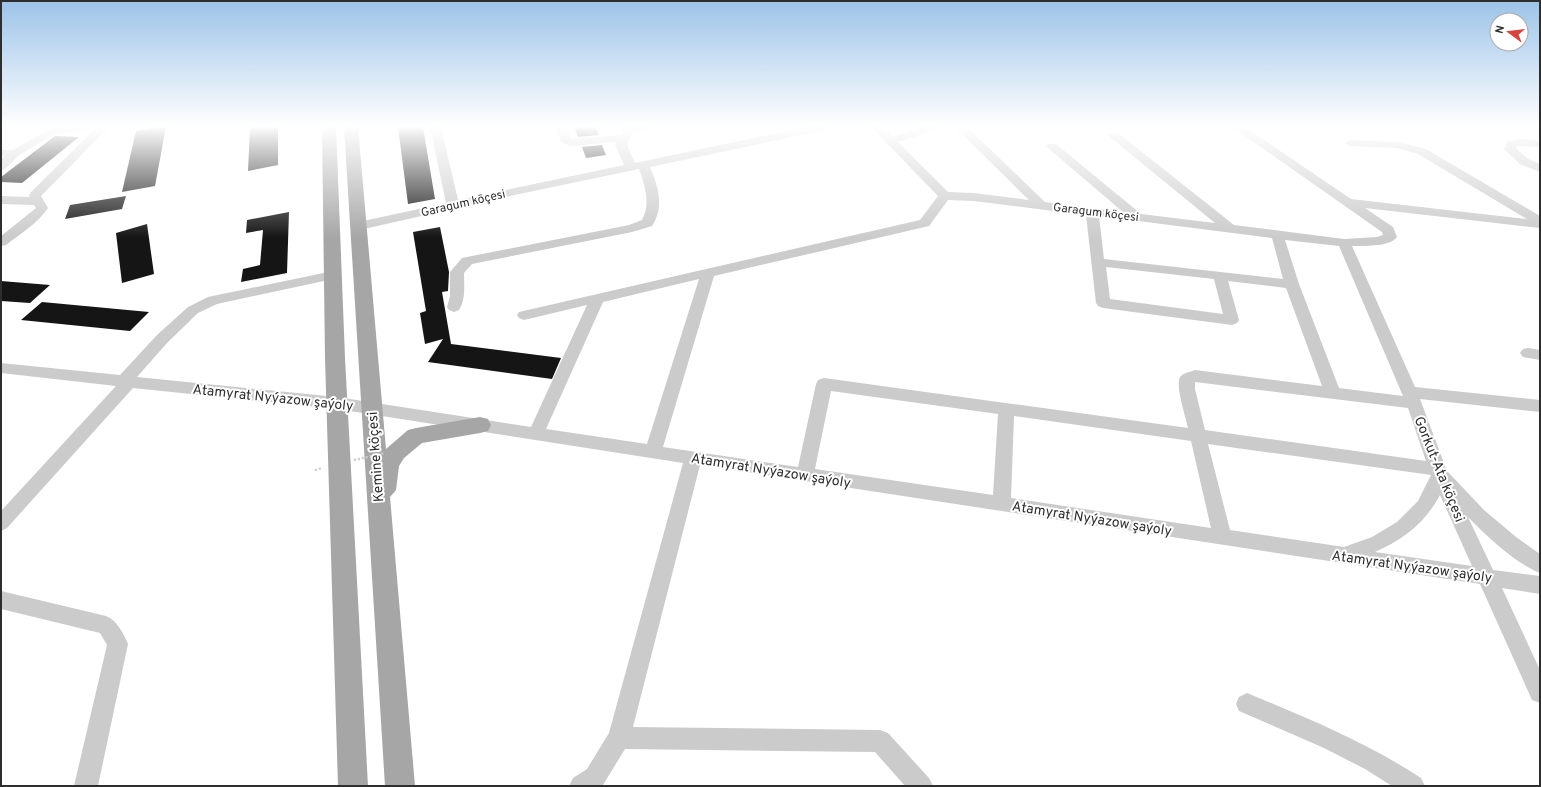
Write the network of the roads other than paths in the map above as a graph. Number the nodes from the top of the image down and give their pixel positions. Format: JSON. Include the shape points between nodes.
{"nodes":[{"id":1,"x":67,"y":164,"type":"edge"},
{"id":2,"x":330,"y":164,"type":"edge"},
{"id":3,"x":354,"y":164,"type":"edge"},
{"id":4,"x":443,"y":164,"type":"edge"},
{"id":5,"x":648,"y":164,"type":"edge"},
{"id":6,"x":913,"y":164,"type":"edge"},
{"id":7,"x":998,"y":164,"type":"edge"},
{"id":8,"x":1073,"y":164,"type":"edge"},
{"id":9,"x":1150,"y":164,"type":"edge"},
{"id":10,"x":1290,"y":164,"type":"edge"},
{"id":11,"x":1443,"y":164,"type":"edge"},
{"id":12,"x":1527,"y":164,"type":"edge"},
{"id":13,"x":637,"y":166,"type":"junction"},
{"id":14,"x":1540,"y":168,"type":"edge"},
{"id":15,"x":945,"y":196,"type":"junction"},
{"id":16,"x":1,"y":200,"type":"edge"},
{"id":17,"x":38,"y":202,"type":"junction"},
{"id":18,"x":1347,"y":202,"type":"junction"},
{"id":19,"x":453,"y":205,"type":"junction"},
{"id":20,"x":1041,"y":205,"type":"junction"},
{"id":21,"x":1092,"y":212,"type":"junction"},
{"id":22,"x":1137,"y":217,"type":"junction"},
{"id":23,"x":1540,"y":221,"type":"edge"},
{"id":24,"x":1540,"y":224,"type":"edge"},
{"id":25,"x":359,"y":226,"type":"junction"},
{"id":26,"x":1229,"y":228,"type":"junction"},
{"id":27,"x":331,"y":231,"type":"junction"},
{"id":28,"x":1277,"y":234,"type":"junction"},
{"id":29,"x":1,"y":242,"type":"edge"},
{"id":30,"x":1344,"y":243,"type":"junction"},
{"id":31,"x":1098,"y":262,"type":"junction"},
{"id":32,"x":708,"y":273,"type":"junction"},
{"id":33,"x":333,"y":275,"type":"junction"},
{"id":34,"x":1220,"y":277,"type":"junction"},
{"id":35,"x":1292,"y":284,"type":"junction"},
{"id":36,"x":597,"y":298,"type":"junction"},
{"id":37,"x":454,"y":307,"type":"dead end"},
{"id":38,"x":524,"y":316,"type":"dead end"},
{"id":39,"x":1,"y":368,"type":"edge"},
{"id":40,"x":126,"y":381,"type":"junction"},
{"id":41,"x":1333,"y":393,"type":"junction"},
{"id":42,"x":1411,"y":398,"type":"junction"},
{"id":43,"x":337,"y":403,"type":"junction"},
{"id":44,"x":1540,"y":406,"type":"edge"},
{"id":45,"x":371,"y":407,"type":"junction"},
{"id":46,"x":1006,"y":409,"type":"junction"},
{"id":47,"x":480,"y":425,"type":"junction"},
{"id":48,"x":536,"y":434,"type":"junction"},
{"id":49,"x":1199,"y":436,"type":"junction"},
{"id":50,"x":653,"y":452,"type":"junction"},
{"id":51,"x":693,"y":458,"type":"junction"},
{"id":52,"x":1439,"y":472,"type":"junction"},
{"id":53,"x":804,"y":475,"type":"junction"},
{"id":54,"x":1002,"y":504,"type":"junction"},
{"id":55,"x":379,"y":512,"type":"junction"},
{"id":56,"x":1,"y":522,"type":"edge"},
{"id":57,"x":1222,"y":537,"type":"junction"},
{"id":58,"x":1346,"y":556,"type":"junction"},
{"id":59,"x":1540,"y":564,"type":"edge"},
{"id":60,"x":1487,"y":577,"type":"junction"},
{"id":61,"x":1540,"y":585,"type":"edge"},
{"id":62,"x":1,"y":600,"type":"edge"},
{"id":63,"x":1538,"y":683,"type":"edge"},
{"id":64,"x":1247,"y":704,"type":"dead end"},
{"id":65,"x":619,"y":738,"type":"junction"},
{"id":66,"x":86,"y":786,"type":"edge"},
{"id":67,"x":353,"y":786,"type":"edge"},
{"id":68,"x":400,"y":786,"type":"edge"},
{"id":69,"x":581,"y":786,"type":"edge"},
{"id":70,"x":921,"y":786,"type":"edge"},
{"id":71,"x":1413,"y":786,"type":"edge"}],
"edges":[{"from":1,"to":17,"type":"street","via":[[35,195]]},
{"from":2,"to":27,"type":"main road"},
{"from":3,"to":25,"type":"main road","name":"Kemine köçesi"},
{"from":4,"to":19,"type":"street"},
{"from":5,"to":13,"type":"street","name":"Garagum köçesi"},
{"from":6,"to":15,"type":"street"},
{"from":7,"to":20,"type":"street"},
{"from":8,"to":22,"type":"street"},
{"from":9,"to":26,"type":"street"},
{"from":10,"to":18,"type":"street"},
{"from":11,"to":23,"type":"street"},
{"from":12,"to":14,"type":"street"},
{"from":13,"to":19,"type":"street","name":"Garagum köçesi"},
{"from":13,"to":37,"type":"street","via":[[653,189],[654,213],[647,223],[467,261],[457,272],[457,296]]},
{"from":15,"to":20,"type":"street","name":"Garagum köçesi"},
{"from":15,"to":32,"type":"street","via":[[924,223]]},
{"from":16,"to":17,"type":"street"},
{"from":17,"to":29,"type":"street","via":[[42,208],[37,214]]},
{"from":18,"to":24,"type":"street"},
{"from":18,"to":30,"type":"street","name":"Garagum köçesi","via":[[1388,230],[1390,237],[1378,241]]},
{"from":19,"to":25,"type":"street","name":"Garagum köçesi"},
{"from":20,"to":21,"type":"street","name":"Garagum köçesi"},
{"from":21,"to":22,"type":"street","name":"Garagum köçesi"},
{"from":21,"to":31,"type":"street"},
{"from":22,"to":26,"type":"street","name":"Garagum köçesi"},
{"from":25,"to":27,"type":"main road"},
{"from":25,"to":45,"type":"main road","name":"Kemine köçesi"},
{"from":26,"to":28,"type":"street","name":"Garagum köçesi"},
{"from":27,"to":33,"type":"main road"},
{"from":28,"to":30,"type":"street","name":"Garagum köçesi"},
{"from":28,"to":35,"type":"street"},
{"from":30,"to":42,"type":"street","name":"Gorkut-Ata köçesi"},
{"from":31,"to":34,"type":"street"},
{"from":31,"to":34,"type":"street","via":[[1103,304],[1232,320]]},
{"from":32,"to":36,"type":"street"},
{"from":32,"to":50,"type":"street"},
{"from":33,"to":40,"type":"street","via":[[213,300],[193,310],[162,339]]},
{"from":33,"to":43,"type":"main road"},
{"from":34,"to":35,"type":"street"},
{"from":35,"to":41,"type":"street"},
{"from":36,"to":38,"type":"street"},
{"from":36,"to":48,"type":"street"},
{"from":39,"to":40,"type":"street","name":"Atamyrat Nyýazow şaýoly"},
{"from":40,"to":43,"type":"street","name":"Atamyrat Nyýazow şaýoly"},
{"from":40,"to":56,"type":"street"},
{"from":41,"to":42,"type":"street"},
{"from":41,"to":49,"type":"street","via":[[1195,376],[1187,379],[1187,389]]},
{"from":42,"to":44,"type":"street"},
{"from":42,"to":52,"type":"street","name":"Gorkut-Ata köçesi"},
{"from":43,"to":45,"type":"street","name":"Atamyrat Nyýazow şaýoly"},
{"from":43,"to":67,"type":"main road"},
{"from":45,"to":47,"type":"street","name":"Atamyrat Nyýazow şaýoly"},
{"from":45,"to":55,"type":"main road","name":"Kemine köçesi"},
{"from":46,"to":49,"type":"street"},
{"from":46,"to":53,"type":"street","via":[[824,384]]},
{"from":46,"to":54,"type":"street"},
{"from":47,"to":48,"type":"street","name":"Atamyrat Nyýazow şaýoly"},
{"from":47,"to":55,"type":"main road","via":[[416,436],[396,452],[388,465]]},
{"from":48,"to":50,"type":"street","name":"Atamyrat Nyýazow şaýoly"},
{"from":49,"to":52,"type":"street"},
{"from":49,"to":57,"type":"street"},
{"from":50,"to":51,"type":"street","name":"Atamyrat Nyýazow şaýoly"},
{"from":51,"to":53,"type":"street","name":"Atamyrat Nyýazow şaýoly"},
{"from":51,"to":65,"type":"street"},
{"from":52,"to":58,"type":"street","via":[[1434,492],[1409,524],[1384,541]]},
{"from":52,"to":59,"type":"street","via":[[1478,515],[1509,543]]},
{"from":52,"to":60,"type":"street","name":"Gorkut-Ata köçesi"},
{"from":53,"to":54,"type":"street","name":"Atamyrat Nyýazow şaýoly"},
{"from":54,"to":57,"type":"street","name":"Atamyrat Nyýazow şaýoly"},
{"from":55,"to":68,"type":"main road","name":"Kemine köçesi"},
{"from":57,"to":58,"type":"street","name":"Atamyrat Nyýazow şaýoly"},
{"from":58,"to":60,"type":"street","name":"Atamyrat Nyýazow şaýoly"},
{"from":60,"to":61,"type":"street","name":"Atamyrat Nyýazow şaýoly"},
{"from":60,"to":63,"type":"street","name":"Gorkut-Ata köçesi"},
{"from":62,"to":66,"type":"street","via":[[106,625],[118,644]]},
{"from":64,"to":71,"type":"street","via":[[1338,742],[1389,769]]},
{"from":65,"to":69,"type":"street","via":[[595,777]]},
{"from":65,"to":70,"type":"street","via":[[880,741]]}]}
